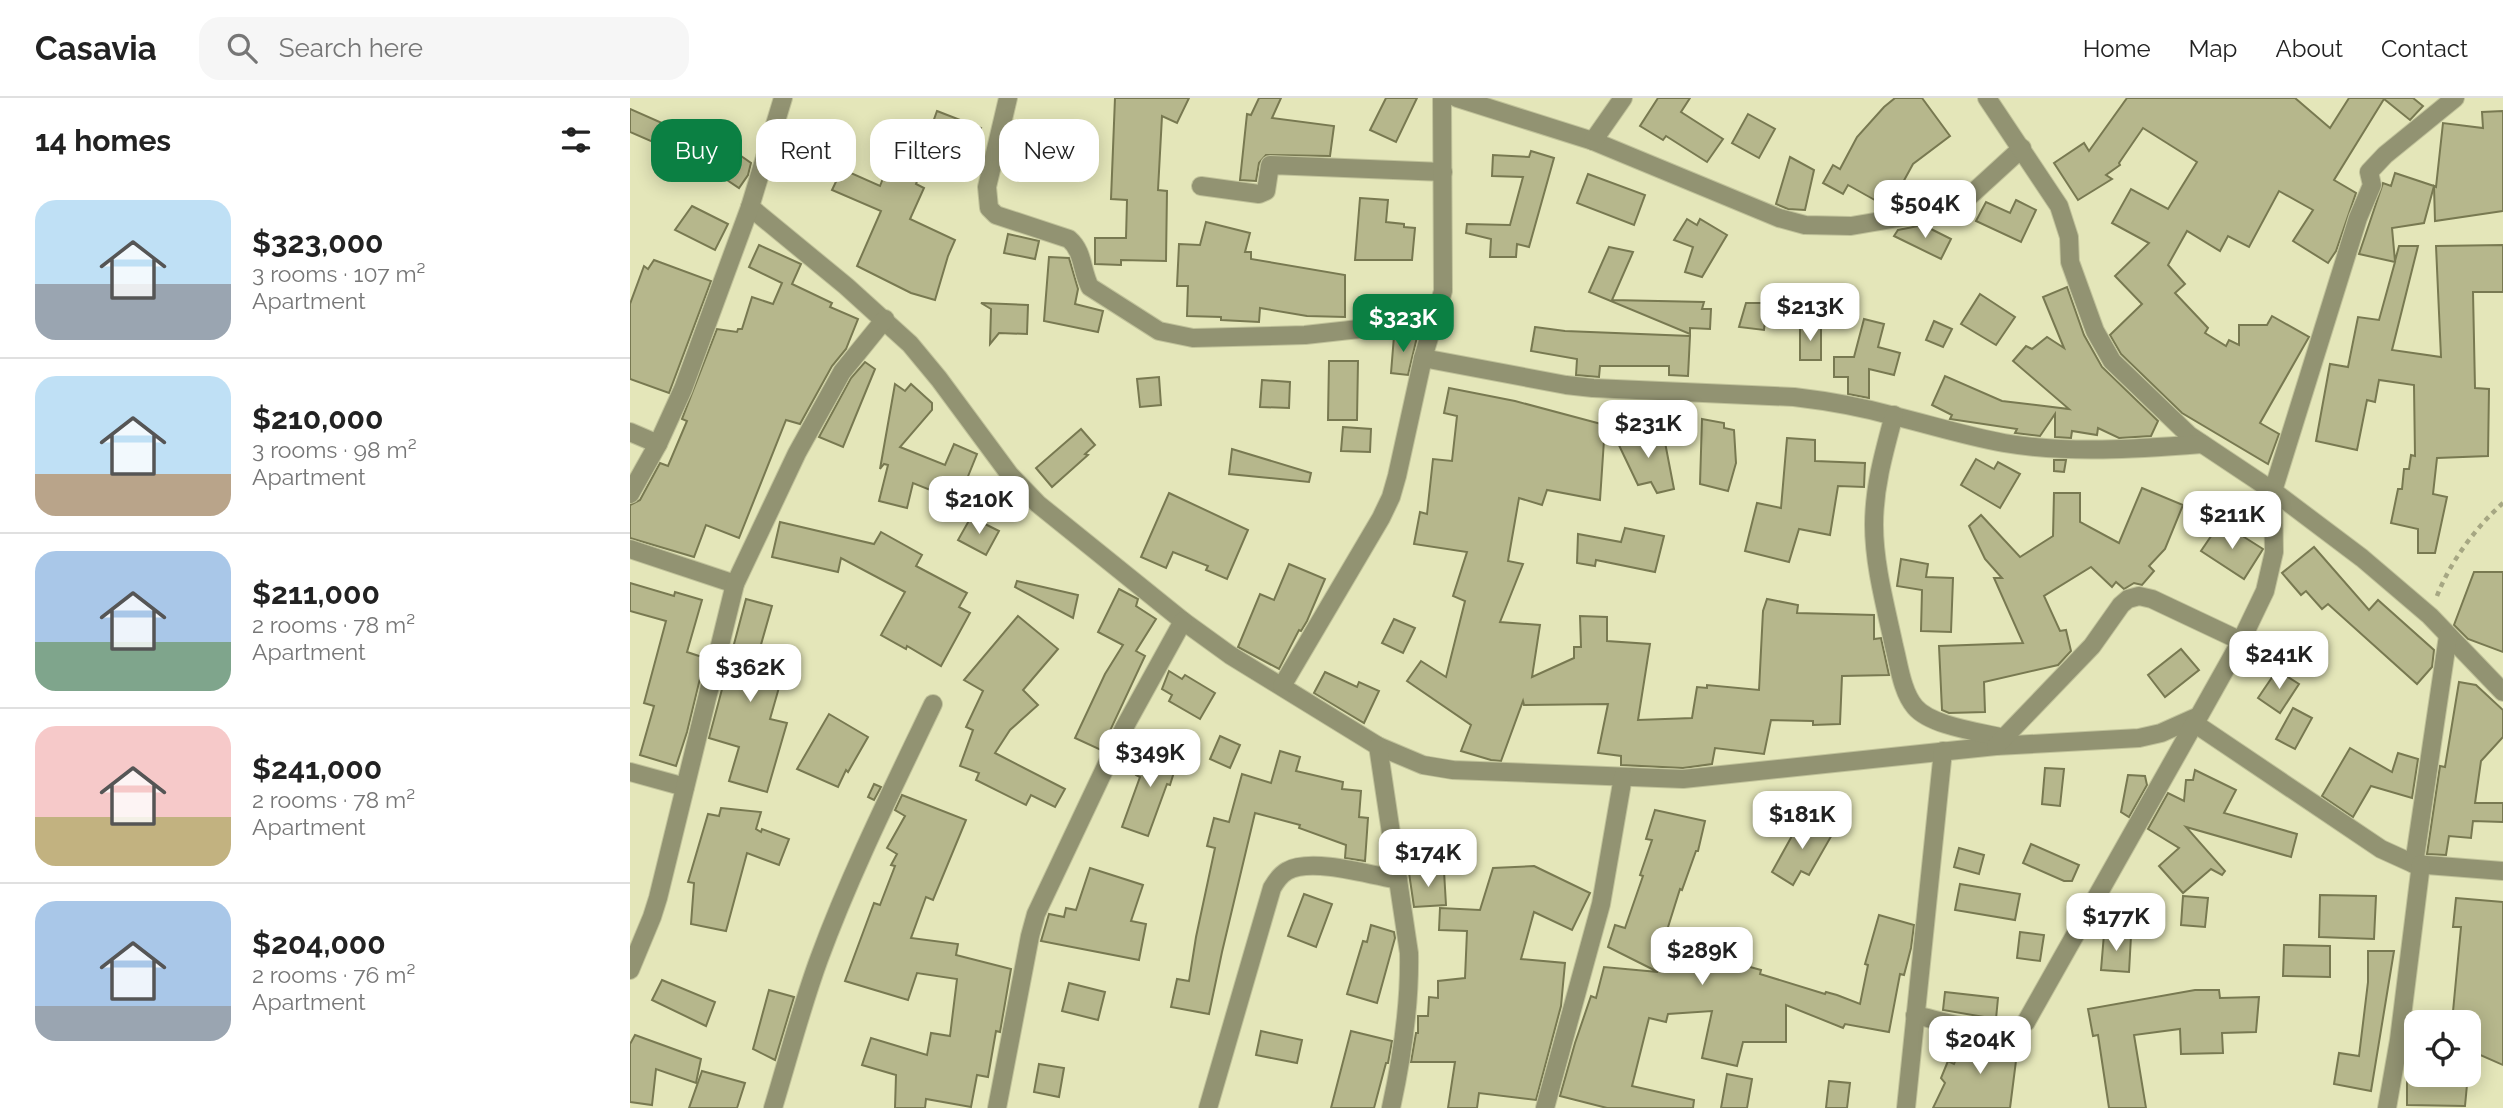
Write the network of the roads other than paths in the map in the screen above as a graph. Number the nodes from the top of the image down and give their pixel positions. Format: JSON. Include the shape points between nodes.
{"nodes":[{"id":1,"x":783,"y":98,"type":"edge"},
{"id":2,"x":1008,"y":98,"type":"edge"},
{"id":3,"x":1442,"y":98,"type":"edge"},
{"id":4,"x":1457,"y":98,"type":"edge"},
{"id":5,"x":1623,"y":98,"type":"edge"},
{"id":6,"x":1987,"y":98,"type":"edge"},
{"id":7,"x":2455,"y":98,"type":"edge"},
{"id":8,"x":1593,"y":141,"type":"junction"},
{"id":9,"x":2022,"y":148,"type":"junction"},
{"id":10,"x":1443,"y":172,"type":"junction"},
{"id":11,"x":1201,"y":186,"type":"dead end"},
{"id":12,"x":750,"y":207,"type":"junction"},
{"id":13,"x":1434,"y":318,"type":"junction"},
{"id":14,"x":885,"y":319,"type":"junction"},
{"id":15,"x":1423,"y":358,"type":"junction"},
{"id":16,"x":1894,"y":415,"type":"junction"},
{"id":17,"x":630,"y":432,"type":"edge"},
{"id":18,"x":658,"y":444,"type":"junction"},
{"id":19,"x":2202,"y":444,"type":"junction"},
{"id":20,"x":2273,"y":491,"type":"junction"},
{"id":21,"x":630,"y":494,"type":"edge"},
{"id":22,"x":630,"y":549,"type":"edge"},
{"id":23,"x":735,"y":584,"type":"junction"},
{"id":24,"x":1183,"y":621,"type":"junction"},
{"id":25,"x":2448,"y":636,"type":"junction"},
{"id":26,"x":2241,"y":641,"type":"junction"},
{"id":27,"x":1282,"y":686,"type":"junction"},
{"id":28,"x":2503,"y":692,"type":"edge"},
{"id":29,"x":933,"y":704,"type":"dead end"},
{"id":30,"x":2197,"y":719,"type":"junction"},
{"id":31,"x":2000,"y":742,"type":"junction"},
{"id":32,"x":1378,"y":746,"type":"junction"},
{"id":33,"x":1942,"y":751,"type":"junction"},
{"id":34,"x":630,"y":772,"type":"edge"},
{"id":35,"x":1623,"y":777,"type":"junction"},
{"id":36,"x":685,"y":787,"type":"junction"},
{"id":37,"x":2417,"y":864,"type":"junction"},
{"id":38,"x":2503,"y":871,"type":"edge"},
{"id":39,"x":1398,"y":880,"type":"junction"},
{"id":40,"x":630,"y":970,"type":"edge"},
{"id":41,"x":1915,"y":1015,"type":"junction"},
{"id":42,"x":773,"y":1108,"type":"edge"},
{"id":43,"x":997,"y":1108,"type":"edge"},
{"id":44,"x":1208,"y":1108,"type":"edge"},
{"id":45,"x":1391,"y":1108,"type":"edge"},
{"id":46,"x":1545,"y":1108,"type":"edge"},
{"id":47,"x":1906,"y":1108,"type":"edge"},
{"id":48,"x":2387,"y":1108,"type":"edge"}],
"edges":[{"from":1,"to":12,"type":"street"},
{"from":2,"to":13,"type":"street","via":[[987,187],[989,208],[996,215],[1069,239],[1081,254],[1090,286],[1159,331],[1210,338],[1305,335]]},
{"from":3,"to":10,"type":"street"},
{"from":4,"to":8,"type":"street"},
{"from":5,"to":8,"type":"street"},
{"from":6,"to":9,"type":"street"},
{"from":7,"to":20,"type":"street","via":[[2368,172],[2372,185]]},
{"from":8,"to":9,"type":"street","via":[[1779,218],[1805,225],[1839,226],[1945,210],[1963,202]]},
{"from":9,"to":19,"type":"street","via":[[2059,206],[2069,237],[2070,262],[2102,347],[2125,376]]},
{"from":10,"to":11,"type":"street","via":[[1270,166],[1265,191],[1259,194]]},
{"from":10,"to":13,"type":"street","via":[[1443,291]]},
{"from":12,"to":14,"type":"street"},
{"from":12,"to":18,"type":"street"},
{"from":13,"to":15,"type":"street"},
{"from":14,"to":23,"type":"street","via":[[842,372],[797,453]]},
{"from":14,"to":24,"type":"street","via":[[939,379],[1023,490]]},
{"from":15,"to":16,"type":"street","via":[[1566,385],[1794,397]]},
{"from":15,"to":27,"type":"street","via":[[1391,497]]},
{"from":16,"to":19,"type":"street","via":[[1966,436],[2062,449]]},
{"from":16,"to":31,"type":"street","via":[[1880,468],[1874,527],[1889,624],[1908,694],[1924,715]]},
{"from":17,"to":18,"type":"street"},
{"from":18,"to":21,"type":"street"},
{"from":19,"to":20,"type":"street"},
{"from":20,"to":25,"type":"street","via":[[2362,558]]},
{"from":20,"to":26,"type":"street","via":[[2275,532],[2270,572]]},
{"from":22,"to":23,"type":"street"},
{"from":23,"to":36,"type":"street"},
{"from":24,"to":27,"type":"street"},
{"from":24,"to":43,"type":"street","via":[[1124,727],[1036,914]]},
{"from":25,"to":28,"type":"street"},
{"from":25,"to":37,"type":"street"},
{"from":26,"to":30,"type":"street"},
{"from":26,"to":31,"type":"street","via":[[2152,599],[2128,599],[2092,646]]},
{"from":27,"to":32,"type":"street"},
{"from":29,"to":42,"type":"street","via":[[830,931]]},
{"from":30,"to":31,"type":"street","via":[[2139,738]]},
{"from":30,"to":37,"type":"street","via":[[2381,849]]},
{"from":30,"to":41,"type":"street","via":[[2026,1022],[2007,1031],[1993,1031]]},
{"from":31,"to":33,"type":"street"},
{"from":32,"to":35,"type":"street","via":[[1423,765],[1453,771]]},
{"from":32,"to":39,"type":"street"},
{"from":33,"to":35,"type":"street","via":[[1708,777]]},
{"from":33,"to":41,"type":"street"},
{"from":34,"to":36,"type":"street"},
{"from":35,"to":46,"type":"street","via":[[1601,904]]},
{"from":36,"to":40,"type":"street","via":[[652,918]]},
{"from":37,"to":38,"type":"street"},
{"from":37,"to":48,"type":"street","via":[[2399,1040]]},
{"from":39,"to":44,"type":"street","via":[[1314,865],[1289,870],[1280,877],[1272,888]]},
{"from":39,"to":45,"type":"street","via":[[1409,973]]},
{"from":41,"to":47,"type":"street"}]}
